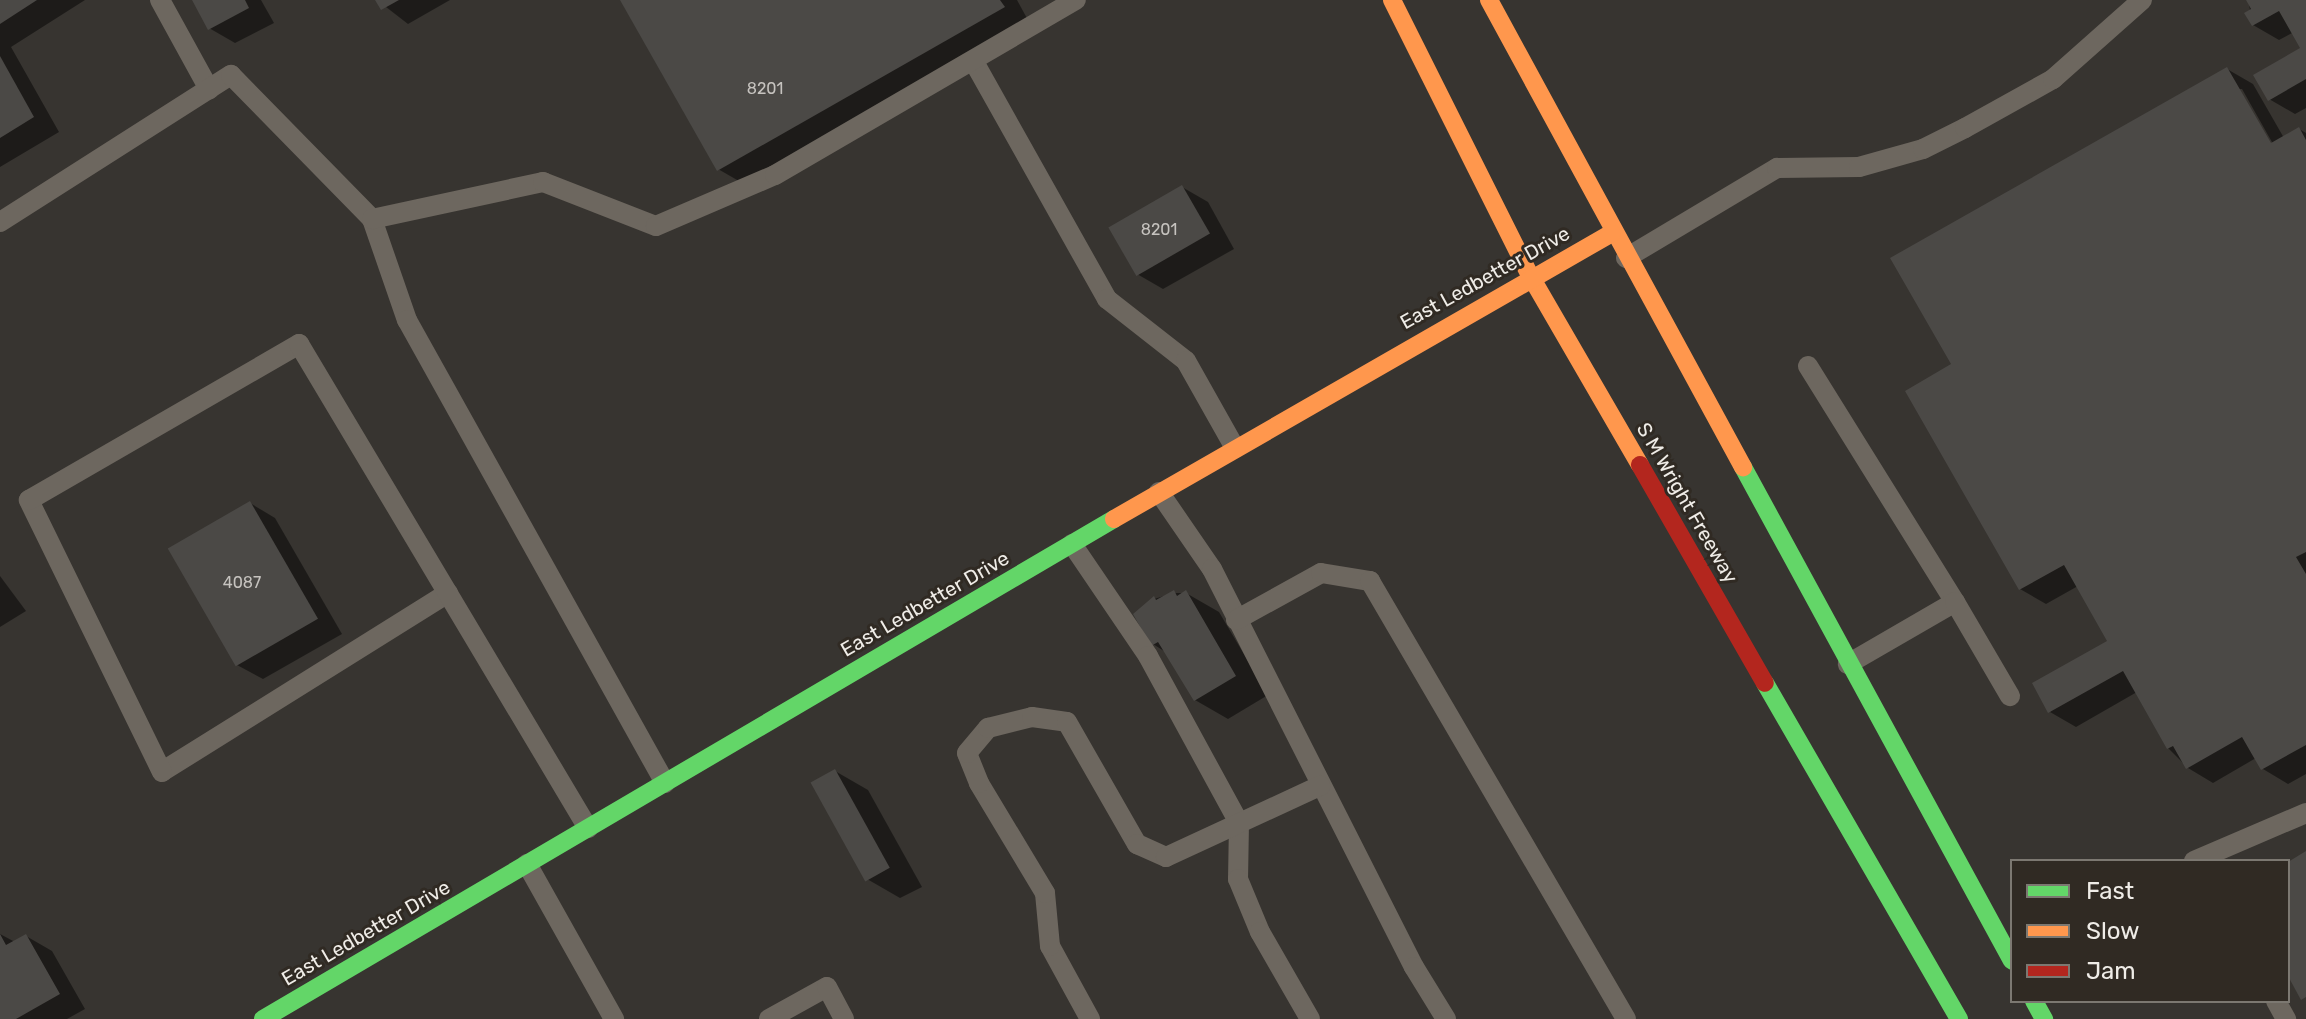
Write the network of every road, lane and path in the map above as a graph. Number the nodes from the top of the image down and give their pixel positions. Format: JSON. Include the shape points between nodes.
{"nodes":[{"id":1,"x":160,"y":0,"type":"edge"},
{"id":2,"x":1076,"y":0,"type":"edge"},
{"id":3,"x":1392,"y":0,"type":"edge"},
{"id":4,"x":2142,"y":0,"type":"edge"},
{"id":5,"x":1493,"y":1,"type":"edge"},
{"id":6,"x":974,"y":62,"type":"junction"},
{"id":7,"x":209,"y":89,"type":"junction"},
{"id":8,"x":372,"y":219,"type":"junction"},
{"id":9,"x":0,"y":222,"type":"edge"},
{"id":10,"x":1612,"y":233,"type":"junction"},
{"id":11,"x":1626,"y":258,"type":"junction"},
{"id":12,"x":1531,"y":277,"type":"junction"},
{"id":13,"x":1808,"y":366,"type":"dead end"},
{"id":14,"x":1235,"y":448,"type":"junction"},
{"id":15,"x":1159,"y":492,"type":"junction"},
{"id":16,"x":1072,"y":544,"type":"junction"},
{"id":17,"x":448,"y":593,"type":"junction"},
{"id":18,"x":1955,"y":602,"type":"junction"},
{"id":19,"x":1236,"y":620,"type":"junction"},
{"id":20,"x":1848,"y":664,"type":"junction"},
{"id":21,"x":2010,"y":696,"type":"dead end"},
{"id":22,"x":665,"y":783,"type":"junction"},
{"id":23,"x":1320,"y":786,"type":"junction"},
{"id":24,"x":2306,"y":813,"type":"edge"},
{"id":25,"x":1239,"y":823,"type":"junction"},
{"id":26,"x":588,"y":828,"type":"junction"},
{"id":27,"x":2200,"y":859,"type":"edge"},
{"id":28,"x":527,"y":864,"type":"junction"},
{"id":29,"x":2010,"y":956,"type":"edge"},
{"id":30,"x":263,"y":1019,"type":"edge"},
{"id":31,"x":614,"y":1019,"type":"edge"},
{"id":32,"x":769,"y":1019,"type":"edge"},
{"id":33,"x":844,"y":1019,"type":"edge"},
{"id":34,"x":1090,"y":1019,"type":"edge"},
{"id":35,"x":1310,"y":1019,"type":"edge"},
{"id":36,"x":1446,"y":1019,"type":"edge"},
{"id":37,"x":1626,"y":1019,"type":"edge"},
{"id":38,"x":1959,"y":1019,"type":"edge"}],
"edges":[{"from":1,"to":7,"type":"lane"},
{"from":2,"to":6,"type":"lane"},
{"from":3,"to":12,"type":"main road","name":"S M Wright Freeway"},
{"from":4,"to":11,"type":"lane","via":[[2053,79],[1923,149],[1859,167],[1777,168]]},
{"from":5,"to":10,"type":"main road"},
{"from":6,"to":8,"type":"lane","via":[[775,175],[656,226],[543,182]]},
{"from":6,"to":14,"type":"lane","via":[[1107,299],[1186,361]]},
{"from":7,"to":8,"type":"lane","via":[[231,75]]},
{"from":7,"to":9,"type":"lane"},
{"from":8,"to":22,"type":"lane","via":[[407,320]]},
{"from":10,"to":11,"type":"main road"},
{"from":10,"to":12,"type":"main road","name":"East Ledbetter Drive"},
{"from":11,"to":20,"type":"main road"},
{"from":12,"to":14,"type":"main road","name":"East Ledbetter Drive"},
{"from":12,"to":38,"type":"main road","name":"S M Wright Freeway"},
{"from":13,"to":18,"type":"lane"},
{"from":14,"to":15,"type":"main road","name":"East Ledbetter Drive"},
{"from":15,"to":16,"type":"main road","name":"East Ledbetter Drive"},
{"from":15,"to":19,"type":"lane","via":[[1212,569]]},
{"from":16,"to":22,"type":"main road","name":"East Ledbetter Drive"},
{"from":16,"to":25,"type":"lane","via":[[1148,656]]},
{"from":17,"to":17,"type":"lane","via":[[299,344],[29,500],[162,772]]},
{"from":17,"to":26,"type":"lane"},
{"from":18,"to":20,"type":"lane"},
{"from":18,"to":21,"type":"lane"},
{"from":19,"to":23,"type":"lane"},
{"from":19,"to":37,"type":"lane","via":[[1321,573],[1370,581]]},
{"from":20,"to":29,"type":"main road"},
{"from":22,"to":26,"type":"main road","name":"East Ledbetter Drive"},
{"from":23,"to":25,"type":"lane"},
{"from":23,"to":36,"type":"lane"},
{"from":24,"to":27,"type":"lane"},
{"from":25,"to":34,"type":"lane","via":[[1166,857],[1137,844],[1067,722],[1032,717],[988,728],[967,753],[979,783],[1045,893],[1050,946]]},
{"from":25,"to":35,"type":"lane","via":[[1238,879],[1260,932]]},
{"from":26,"to":28,"type":"main road","name":"East Ledbetter Drive"},
{"from":28,"to":30,"type":"main road","name":"East Ledbetter Drive"},
{"from":28,"to":31,"type":"lane"},
{"from":32,"to":33,"type":"lane","via":[[827,987]]}]}
